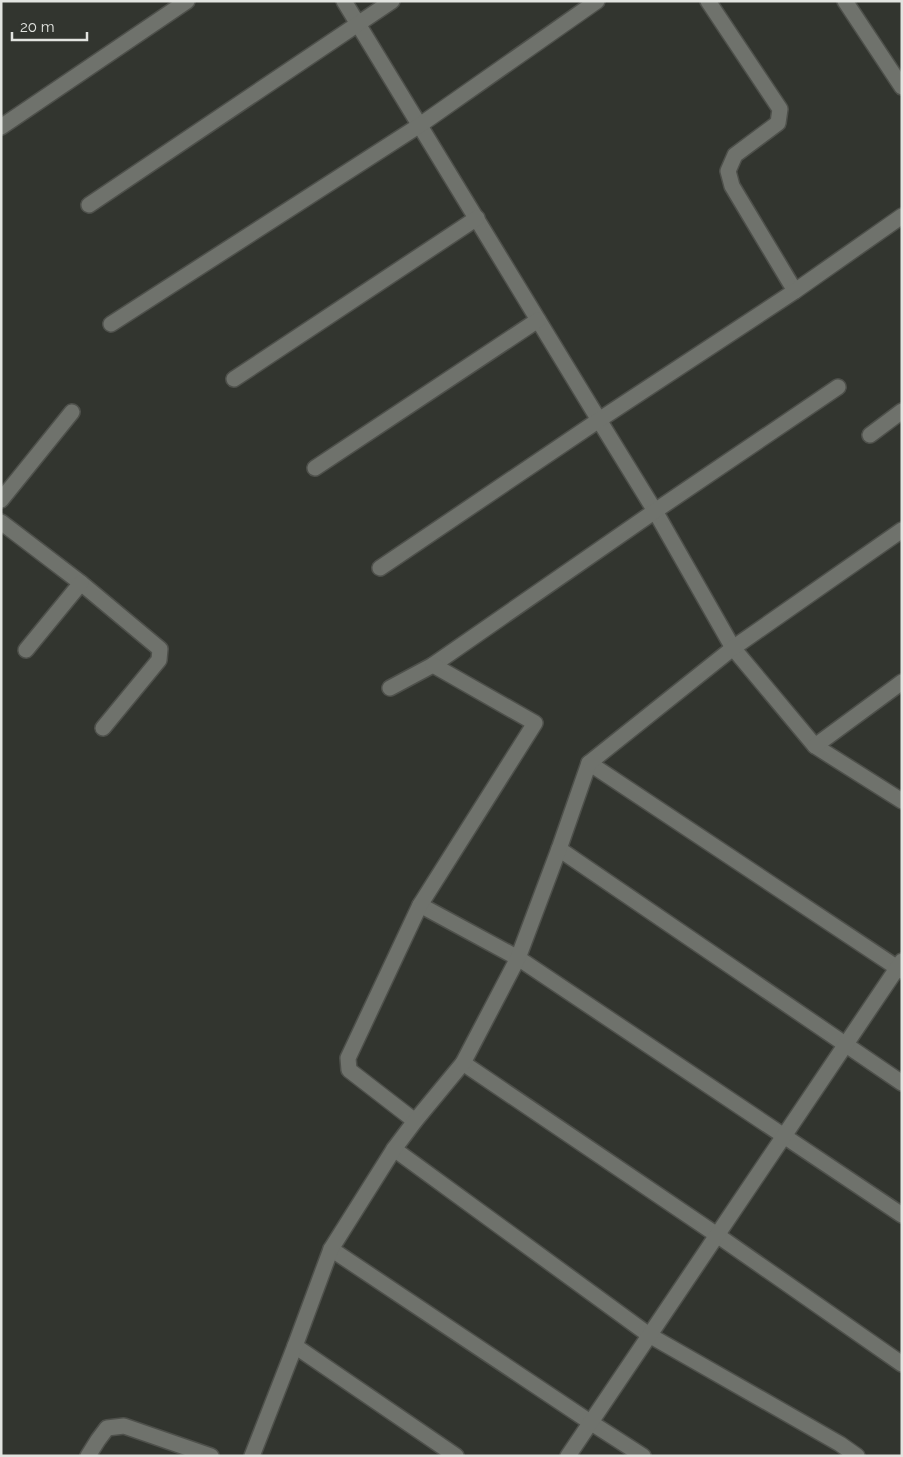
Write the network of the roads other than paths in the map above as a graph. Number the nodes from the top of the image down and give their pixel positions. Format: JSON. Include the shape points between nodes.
{"nodes":[{"id":1,"x":187,"y":1,"type":"edge"},
{"id":2,"x":344,"y":1,"type":"edge"},
{"id":3,"x":392,"y":1,"type":"edge"},
{"id":4,"x":597,"y":1,"type":"edge"},
{"id":5,"x":708,"y":1,"type":"edge"},
{"id":6,"x":845,"y":1,"type":"edge"},
{"id":7,"x":359,"y":24,"type":"junction"},
{"id":8,"x":902,"y":87,"type":"edge"},
{"id":9,"x":420,"y":125,"type":"junction"},
{"id":10,"x":1,"y":127,"type":"edge"},
{"id":11,"x":89,"y":205,"type":"dead end"},
{"id":12,"x":902,"y":216,"type":"edge"},
{"id":13,"x":476,"y":218,"type":"junction"},
{"id":14,"x":795,"y":291,"type":"junction"},
{"id":15,"x":538,"y":320,"type":"junction"},
{"id":16,"x":111,"y":324,"type":"dead end"},
{"id":17,"x":234,"y":379,"type":"dead end"},
{"id":18,"x":838,"y":387,"type":"dead end"},
{"id":19,"x":902,"y":411,"type":"edge"},
{"id":20,"x":72,"y":412,"type":"dead end"},
{"id":21,"x":598,"y":420,"type":"junction"},
{"id":22,"x":870,"y":435,"type":"dead end"},
{"id":23,"x":315,"y":468,"type":"dead end"},
{"id":24,"x":1,"y":500,"type":"edge"},
{"id":25,"x":655,"y":511,"type":"junction"},
{"id":26,"x":1,"y":522,"type":"edge"},
{"id":27,"x":902,"y":530,"type":"edge"},
{"id":28,"x":380,"y":568,"type":"dead end"},
{"id":29,"x":81,"y":583,"type":"junction"},
{"id":30,"x":733,"y":648,"type":"junction"},
{"id":31,"x":26,"y":650,"type":"dead end"},
{"id":32,"x":434,"y":665,"type":"junction"},
{"id":33,"x":902,"y":682,"type":"edge"},
{"id":34,"x":390,"y":688,"type":"dead end"},
{"id":35,"x":103,"y":728,"type":"dead end"},
{"id":36,"x":815,"y":746,"type":"junction"},
{"id":37,"x":589,"y":763,"type":"junction"},
{"id":38,"x":902,"y":801,"type":"edge"},
{"id":39,"x":559,"y":849,"type":"junction"},
{"id":40,"x":420,"y":905,"type":"junction"},
{"id":41,"x":518,"y":958,"type":"junction"},
{"id":42,"x":900,"y":967,"type":"edge"},
{"id":43,"x":846,"y":1044,"type":"junction"},
{"id":44,"x":464,"y":1063,"type":"junction"},
{"id":45,"x":902,"y":1083,"type":"edge"},
{"id":46,"x":415,"y":1121,"type":"junction"},
{"id":47,"x":784,"y":1135,"type":"junction"},
{"id":48,"x":394,"y":1149,"type":"junction"},
{"id":49,"x":902,"y":1215,"type":"edge"},
{"id":50,"x":717,"y":1235,"type":"junction"},
{"id":51,"x":331,"y":1249,"type":"junction"},
{"id":52,"x":649,"y":1335,"type":"junction"},
{"id":53,"x":295,"y":1346,"type":"junction"},
{"id":54,"x":902,"y":1364,"type":"edge"},
{"id":55,"x":590,"y":1422,"type":"junction"},
{"id":56,"x":836,"y":1450,"type":"edge"},
{"id":57,"x":88,"y":1456,"type":"edge"},
{"id":58,"x":211,"y":1456,"type":"edge"},
{"id":59,"x":252,"y":1456,"type":"edge"},
{"id":60,"x":456,"y":1456,"type":"edge"},
{"id":61,"x":568,"y":1456,"type":"edge"},
{"id":62,"x":644,"y":1456,"type":"edge"},
{"id":63,"x":857,"y":1456,"type":"edge"}],
"edges":[{"from":1,"to":10,"type":"street"},
{"from":2,"to":7,"type":"street"},
{"from":3,"to":7,"type":"street"},
{"from":4,"to":9,"type":"street"},
{"from":5,"to":14,"type":"street","via":[[780,109],[778,123],[735,155],[728,171],[732,186]]},
{"from":6,"to":8,"type":"street"},
{"from":7,"to":9,"type":"street"},
{"from":7,"to":11,"type":"street"},
{"from":9,"to":13,"type":"street"},
{"from":9,"to":16,"type":"street"},
{"from":12,"to":14,"type":"street"},
{"from":13,"to":15,"type":"street"},
{"from":13,"to":17,"type":"street"},
{"from":14,"to":21,"type":"street"},
{"from":15,"to":21,"type":"street"},
{"from":15,"to":23,"type":"street"},
{"from":18,"to":25,"type":"street"},
{"from":19,"to":22,"type":"street"},
{"from":20,"to":24,"type":"street"},
{"from":21,"to":25,"type":"street"},
{"from":21,"to":28,"type":"street"},
{"from":25,"to":30,"type":"street"},
{"from":25,"to":32,"type":"street"},
{"from":26,"to":29,"type":"street"},
{"from":27,"to":30,"type":"street"},
{"from":29,"to":31,"type":"street"},
{"from":29,"to":35,"type":"street","via":[[160,649],[159,660]]},
{"from":30,"to":36,"type":"street"},
{"from":30,"to":37,"type":"street"},
{"from":32,"to":34,"type":"street"},
{"from":32,"to":40,"type":"street","via":[[535,723]]},
{"from":33,"to":36,"type":"street"},
{"from":36,"to":38,"type":"street"},
{"from":37,"to":39,"type":"street"},
{"from":37,"to":42,"type":"street"},
{"from":39,"to":41,"type":"street"},
{"from":39,"to":43,"type":"street"},
{"from":40,"to":41,"type":"street"},
{"from":40,"to":46,"type":"street","via":[[348,1058],[349,1070]]},
{"from":41,"to":44,"type":"street"},
{"from":41,"to":47,"type":"street"},
{"from":42,"to":43,"type":"street"},
{"from":43,"to":45,"type":"street"},
{"from":43,"to":47,"type":"street"},
{"from":44,"to":46,"type":"street"},
{"from":44,"to":50,"type":"street"},
{"from":46,"to":48,"type":"street"},
{"from":47,"to":49,"type":"street"},
{"from":47,"to":50,"type":"street"},
{"from":48,"to":51,"type":"street"},
{"from":48,"to":52,"type":"street"},
{"from":50,"to":52,"type":"street"},
{"from":50,"to":54,"type":"street"},
{"from":51,"to":53,"type":"street"},
{"from":51,"to":55,"type":"street"},
{"from":52,"to":55,"type":"street"},
{"from":52,"to":56,"type":"street"},
{"from":53,"to":59,"type":"street"},
{"from":53,"to":60,"type":"street"},
{"from":55,"to":61,"type":"street"},
{"from":55,"to":62,"type":"street"},
{"from":56,"to":63,"type":"street"},
{"from":57,"to":58,"type":"street","via":[[107,1428],[124,1426]]}]}
